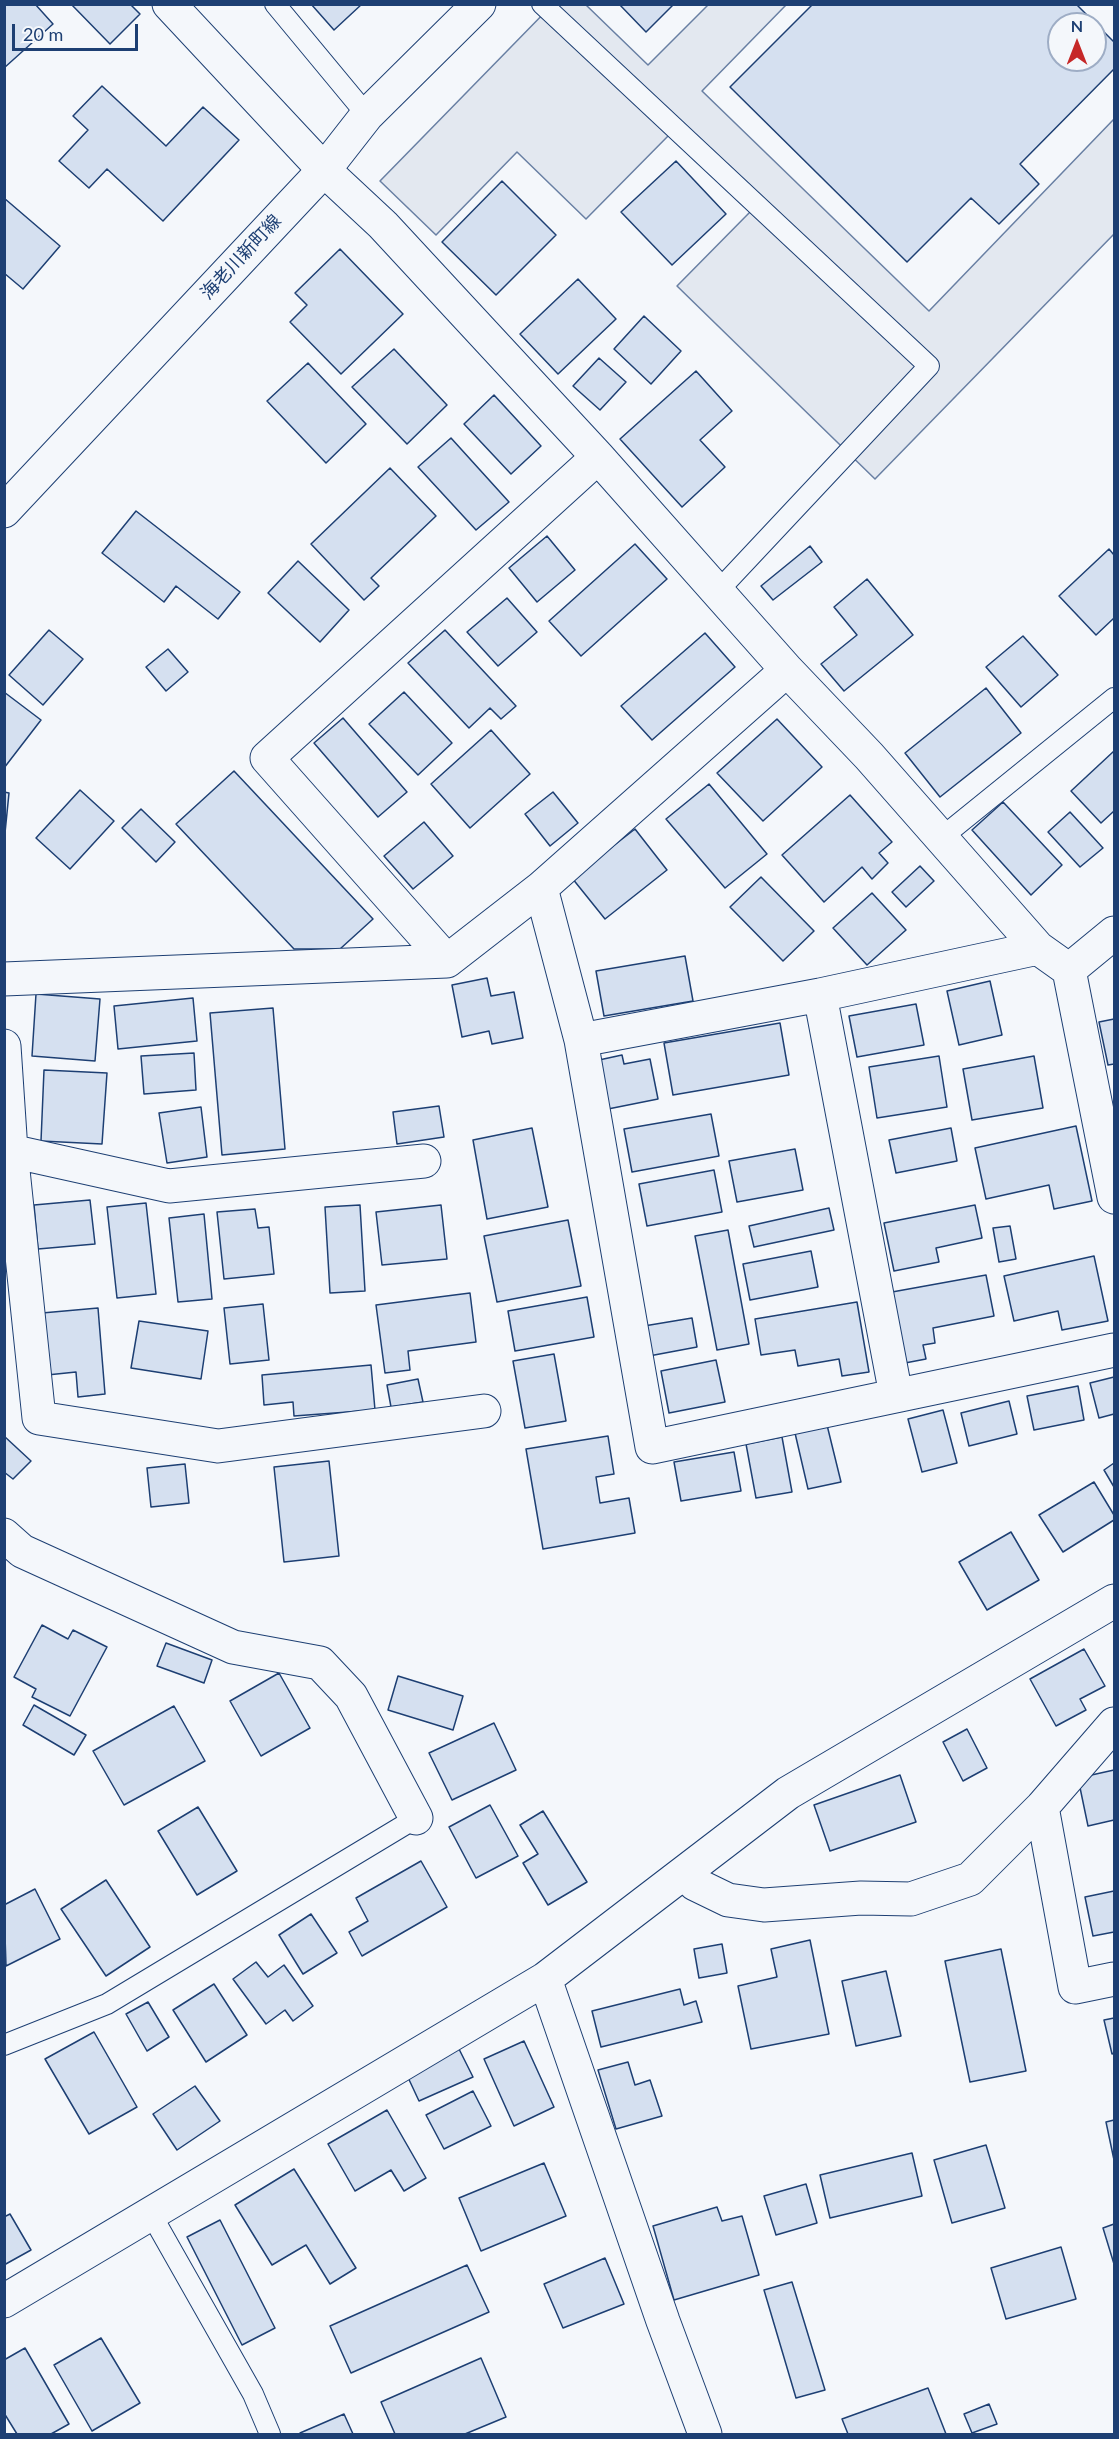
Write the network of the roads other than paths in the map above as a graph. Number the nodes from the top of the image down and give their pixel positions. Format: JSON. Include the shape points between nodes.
{"nodes":[{"id":1,"x":169,"y":4,"type":"edge"},
{"id":2,"x":275,"y":4,"type":"edge"},
{"id":3,"x":479,"y":4,"type":"edge"},
{"id":4,"x":542,"y":4,"type":"edge"},
{"id":5,"x":367,"y":115,"type":"junction"},
{"id":6,"x":324,"y":170,"type":"junction"},
{"id":7,"x":598,"y":457,"type":"junction"},
{"id":8,"x":4,"y":511,"type":"edge"},
{"id":9,"x":718,"y":591,"type":"junction"},
{"id":10,"x":787,"y":670,"type":"junction"},
{"id":11,"x":1114,"y":698,"type":"edge"},
{"id":12,"x":941,"y":838,"type":"junction"},
{"id":13,"x":541,"y":888,"type":"junction"},
{"id":14,"x":1114,"y":933,"type":"edge"},
{"id":15,"x":1038,"y":948,"type":"junction"},
{"id":16,"x":447,"y":960,"type":"junction"},
{"id":17,"x":1069,"y":970,"type":"junction"},
{"id":18,"x":4,"y":979,"type":"edge"},
{"id":19,"x":820,"y":996,"type":"junction"},
{"id":20,"x":581,"y":1040,"type":"junction"},
{"id":21,"x":4,"y":1046,"type":"edge"},
{"id":22,"x":11,"y":1151,"type":"junction"},
{"id":23,"x":424,"y":1161,"type":"dead end"},
{"id":24,"x":1114,"y":1197,"type":"edge"},
{"id":25,"x":1114,"y":1350,"type":"edge"},
{"id":26,"x":896,"y":1395,"type":"junction"},
{"id":27,"x":484,"y":1411,"type":"dead end"},
{"id":28,"x":4,"y":1535,"type":"edge"},
{"id":29,"x":1114,"y":1601,"type":"edge"},
{"id":30,"x":1114,"y":1724,"type":"edge"},
{"id":31,"x":1042,"y":1807,"type":"junction"},
{"id":32,"x":416,"y":1818,"type":"joint"},
{"id":33,"x":685,"y":1872,"type":"junction"},
{"id":34,"x":545,"y":1979,"type":"junction"},
{"id":35,"x":1114,"y":1979,"type":"edge"},
{"id":36,"x":4,"y":2045,"type":"edge"},
{"id":37,"x":151,"y":2214,"type":"junction"},
{"id":38,"x":4,"y":2301,"type":"edge"},
{"id":39,"x":270,"y":2434,"type":"edge"},
{"id":40,"x":705,"y":2434,"type":"edge"}],
"edges":[{"from":1,"to":6,"type":"street"},
{"from":2,"to":5,"type":"lane"},
{"from":3,"to":5,"type":"street","name":"海老川新町線"},
{"from":4,"to":9,"type":"lane","via":[[929,366]]},
{"from":5,"to":6,"type":"street","name":"海老川新町線"},
{"from":6,"to":7,"type":"street","via":[[382,225]]},
{"from":6,"to":8,"type":"street","name":"海老川新町線"},
{"from":7,"to":9,"type":"street"},
{"from":7,"to":16,"type":"street","via":[[267,758]]},
{"from":9,"to":10,"type":"street"},
{"from":10,"to":12,"type":"street"},
{"from":10,"to":13,"type":"street"},
{"from":11,"to":12,"type":"lane"},
{"from":12,"to":15,"type":"street"},
{"from":13,"to":16,"type":"street"},
{"from":13,"to":20,"type":"street"},
{"from":14,"to":17,"type":"street"},
{"from":15,"to":17,"type":"street"},
{"from":15,"to":19,"type":"street"},
{"from":16,"to":18,"type":"street"},
{"from":17,"to":24,"type":"street"},
{"from":19,"to":20,"type":"street"},
{"from":19,"to":26,"type":"street"},
{"from":20,"to":26,"type":"street","via":[[652,1447]]},
{"from":21,"to":22,"type":"street"},
{"from":22,"to":23,"type":"street","via":[[169,1186]]},
{"from":22,"to":27,"type":"street","via":[[39,1418],[219,1446]]},
{"from":25,"to":26,"type":"street"},
{"from":28,"to":32,"type":"street","via":[[22,1551],[233,1647],[320,1663],[351,1696]]},
{"from":29,"to":33,"type":"street","via":[[788,1793]]},
{"from":30,"to":31,"type":"street"},
{"from":31,"to":33,"type":"street","via":[[970,1880],[910,1899],[861,1898],[764,1905],[728,1900],[695,1884]]},
{"from":31,"to":35,"type":"street","via":[[1075,1987]]},
{"from":32,"to":36,"type":"lane","via":[[107,2004]]},
{"from":33,"to":34,"type":"street"},
{"from":34,"to":37,"type":"street"},
{"from":34,"to":40,"type":"street"},
{"from":37,"to":38,"type":"street"},
{"from":37,"to":39,"type":"lane","via":[[253,2394]]}]}
